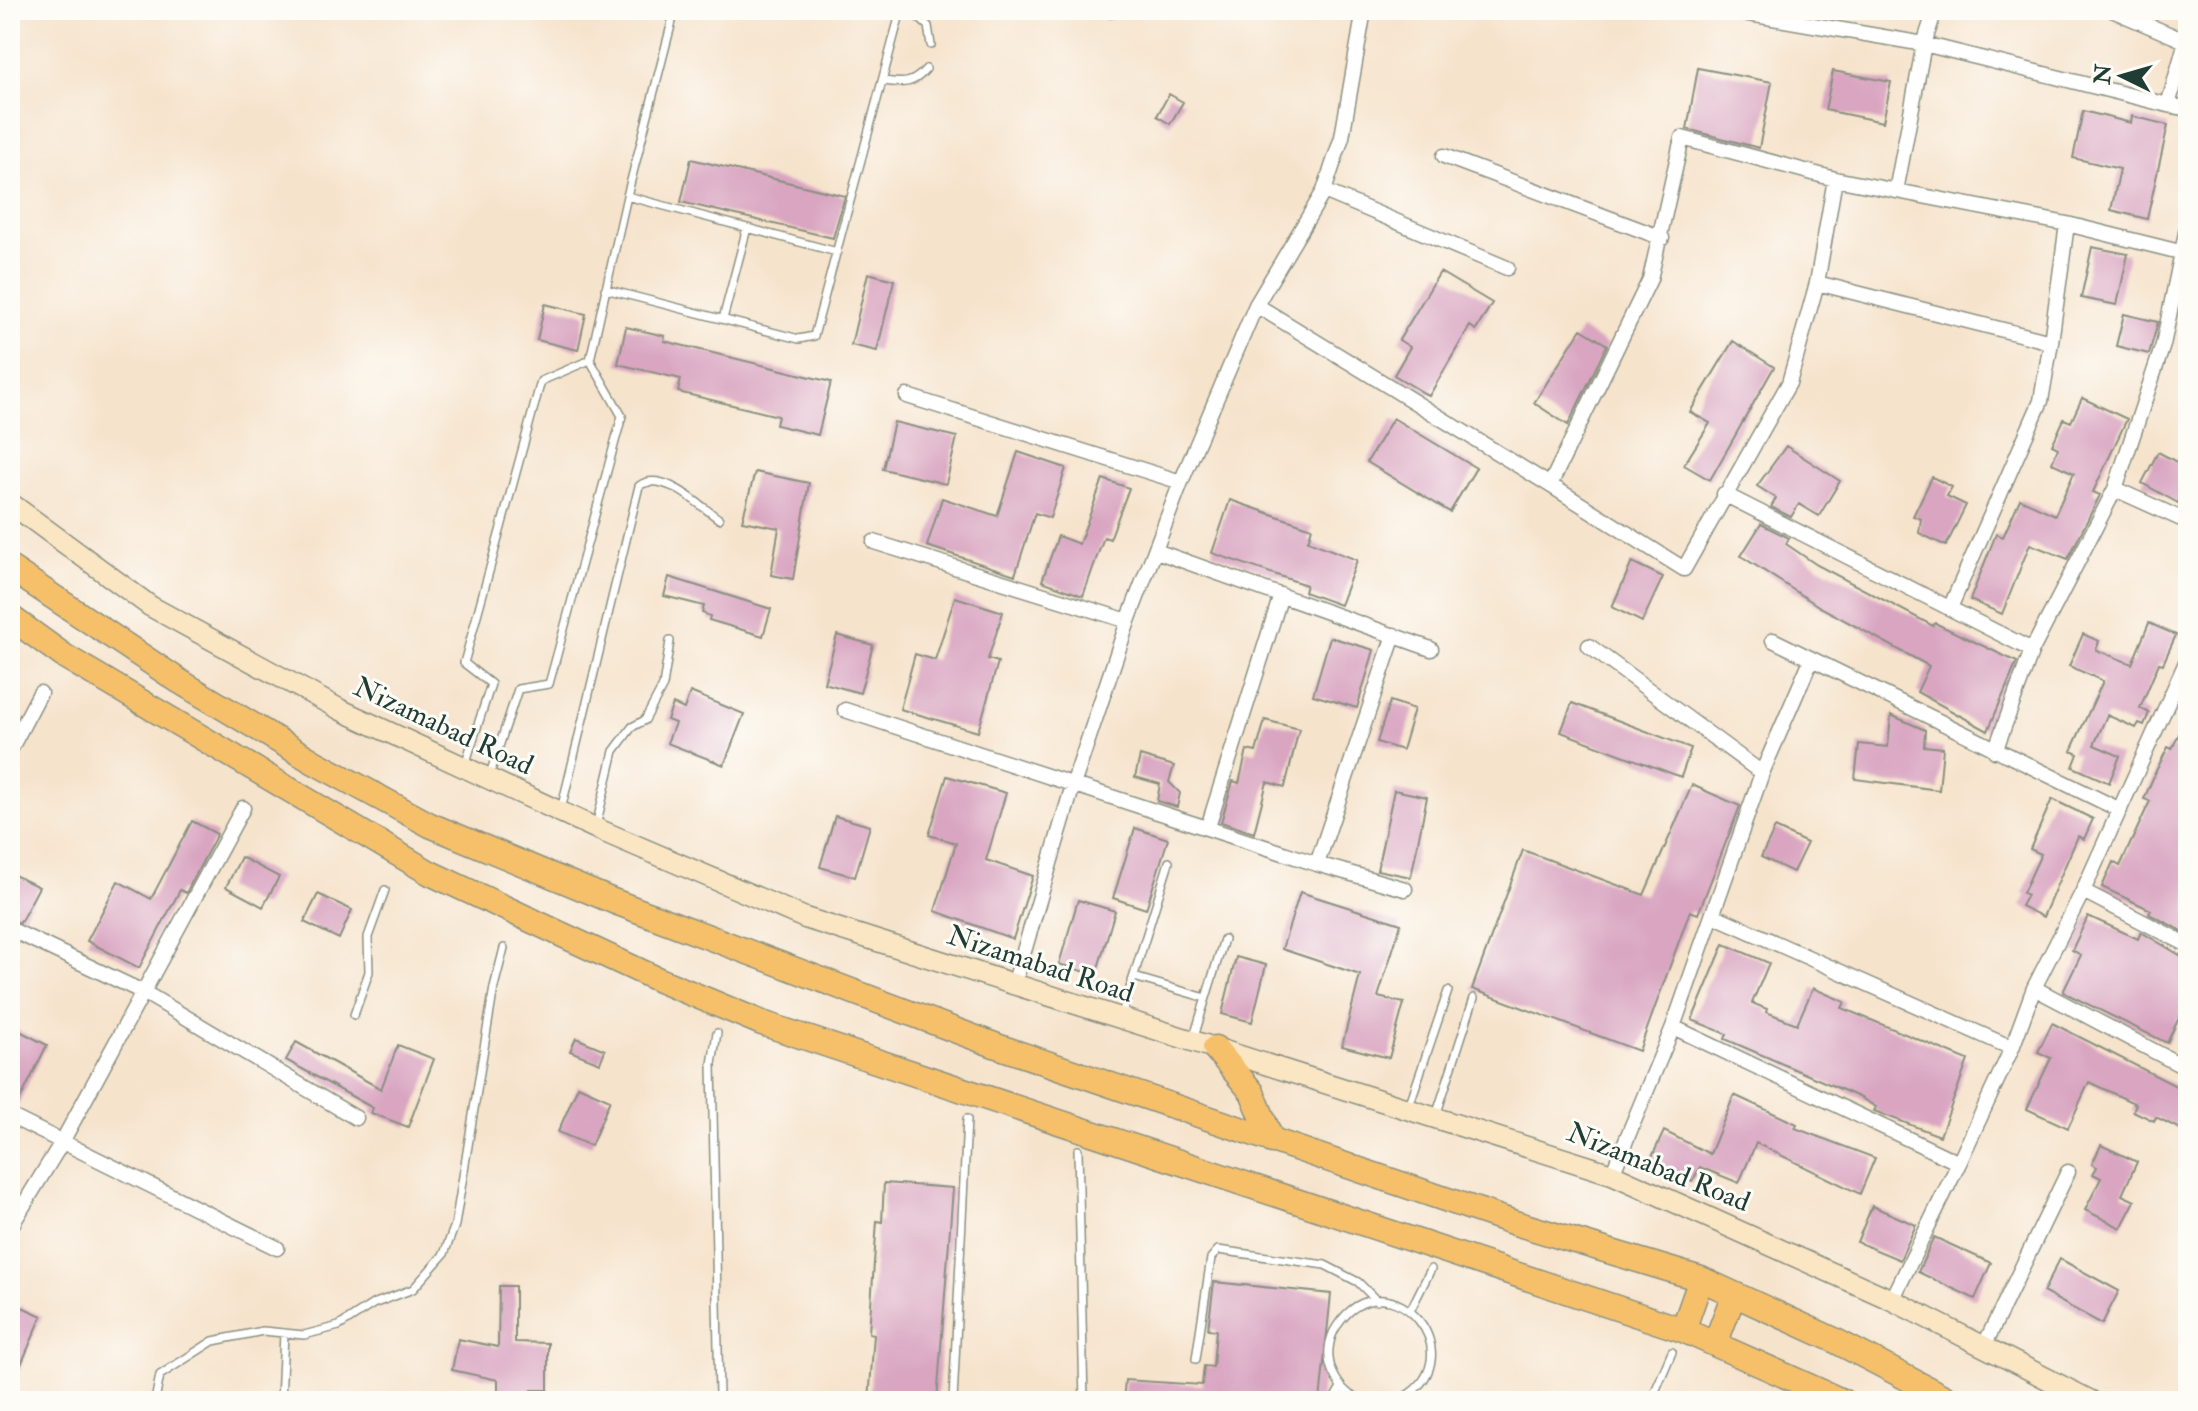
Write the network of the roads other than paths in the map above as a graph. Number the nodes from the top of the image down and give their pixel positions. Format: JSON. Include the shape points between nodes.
{"nodes":[{"id":1,"x":675,"y":10,"type":"edge"},
{"id":2,"x":901,"y":10,"type":"edge"},
{"id":3,"x":910,"y":10,"type":"edge"},
{"id":4,"x":1097,"y":10,"type":"edge"},
{"id":5,"x":1124,"y":10,"type":"edge"},
{"id":6,"x":1364,"y":10,"type":"edge"},
{"id":7,"x":1726,"y":10,"type":"edge"},
{"id":8,"x":1935,"y":10,"type":"edge"},
{"id":9,"x":2112,"y":10,"type":"edge"},
{"id":10,"x":2187,"y":38,"type":"edge"},
{"id":11,"x":1924,"y":44,"type":"junction"},
{"id":12,"x":931,"y":45,"type":"dead end"},
{"id":13,"x":926,"y":69,"type":"dead end"},
{"id":14,"x":882,"y":81,"type":"junction"},
{"id":15,"x":2168,"y":105,"type":"junction"},
{"id":16,"x":2188,"y":109,"type":"edge"},
{"id":17,"x":1444,"y":156,"type":"dead end"},
{"id":18,"x":1835,"y":179,"type":"junction"},
{"id":19,"x":1324,"y":191,"type":"junction"},
{"id":20,"x":1896,"y":191,"type":"junction"},
{"id":21,"x":627,"y":196,"type":"junction"},
{"id":22,"x":2188,"y":223,"type":"edge"},
{"id":23,"x":2067,"y":224,"type":"junction"},
{"id":24,"x":747,"y":228,"type":"junction"},
{"id":25,"x":1662,"y":238,"type":"junction"},
{"id":26,"x":837,"y":252,"type":"junction"},
{"id":27,"x":2184,"y":254,"type":"edge"},
{"id":28,"x":1507,"y":268,"type":"dead end"},
{"id":29,"x":1817,"y":283,"type":"junction"},
{"id":30,"x":605,"y":289,"type":"junction"},
{"id":31,"x":1256,"y":305,"type":"junction"},
{"id":32,"x":723,"y":319,"type":"junction"},
{"id":33,"x":2051,"y":342,"type":"junction"},
{"id":34,"x":590,"y":360,"type":"junction"},
{"id":35,"x":907,"y":396,"type":"dead end"},
{"id":36,"x":1181,"y":482,"type":"junction"},
{"id":37,"x":1550,"y":485,"type":"junction"},
{"id":38,"x":2115,"y":489,"type":"junction"},
{"id":39,"x":1724,"y":494,"type":"junction"},
{"id":40,"x":10,"y":503,"type":"edge"},
{"id":41,"x":719,"y":519,"type":"dead end"},
{"id":42,"x":2188,"y":522,"type":"edge"},
{"id":43,"x":874,"y":542,"type":"dead end"},
{"id":44,"x":1156,"y":551,"type":"junction"},
{"id":45,"x":10,"y":568,"type":"edge"},
{"id":46,"x":1281,"y":595,"type":"junction"},
{"id":47,"x":1950,"y":608,"type":"junction"},
{"id":48,"x":10,"y":617,"type":"edge"},
{"id":49,"x":1128,"y":621,"type":"junction"},
{"id":50,"x":1394,"y":635,"type":"junction"},
{"id":51,"x":1773,"y":640,"type":"dead end"},
{"id":52,"x":670,"y":641,"type":"dead end"},
{"id":53,"x":1589,"y":646,"type":"dead end"},
{"id":54,"x":1431,"y":649,"type":"dead end"},
{"id":55,"x":2032,"y":650,"type":"junction"},
{"id":56,"x":2188,"y":658,"type":"edge"},
{"id":57,"x":1811,"y":660,"type":"junction"},
{"id":58,"x":40,"y":693,"type":"dead end"},
{"id":59,"x":845,"y":710,"type":"dead end"},
{"id":60,"x":10,"y":750,"type":"edge"},
{"id":61,"x":1995,"y":751,"type":"junction"},
{"id":62,"x":464,"y":769,"type":"junction"},
{"id":63,"x":1762,"y":773,"type":"junction"},
{"id":64,"x":488,"y":779,"type":"junction"},
{"id":65,"x":1074,"y":782,"type":"junction"},
{"id":66,"x":243,"y":808,"type":"dead end"},
{"id":67,"x":2120,"y":810,"type":"junction"},
{"id":68,"x":560,"y":812,"type":"junction"},
{"id":69,"x":1208,"y":827,"type":"junction"},
{"id":70,"x":595,"y":828,"type":"junction"},
{"id":71,"x":1169,"y":862,"type":"dead end"},
{"id":72,"x":1317,"y":864,"type":"junction"},
{"id":73,"x":1405,"y":889,"type":"dead end"},
{"id":74,"x":385,"y":890,"type":"dead end"},
{"id":75,"x":2083,"y":891,"type":"junction"},
{"id":76,"x":1715,"y":916,"type":"junction"},
{"id":77,"x":10,"y":929,"type":"edge"},
{"id":78,"x":1224,"y":939,"type":"dead end"},
{"id":79,"x":2188,"y":945,"type":"edge"},
{"id":80,"x":504,"y":948,"type":"dead end"},
{"id":81,"x":1134,"y":977,"type":"junction"},
{"id":82,"x":1014,"y":985,"type":"junction"},
{"id":83,"x":2034,"y":988,"type":"junction"},
{"id":84,"x":1448,"y":991,"type":"dead end"},
{"id":85,"x":145,"y":993,"type":"junction"},
{"id":86,"x":1206,"y":998,"type":"junction"},
{"id":87,"x":1474,"y":998,"type":"dead end"},
{"id":88,"x":354,"y":1015,"type":"dead end"},
{"id":89,"x":1120,"y":1020,"type":"junction"},
{"id":90,"x":1673,"y":1027,"type":"junction"},
{"id":91,"x":717,"y":1033,"type":"dead end"},
{"id":92,"x":1204,"y":1045,"type":"junction"},
{"id":93,"x":2012,"y":1048,"type":"junction"},
{"id":94,"x":2188,"y":1069,"type":"edge"},
{"id":95,"x":1408,"y":1107,"type":"junction"},
{"id":96,"x":10,"y":1116,"type":"edge"},
{"id":97,"x":1436,"y":1116,"type":"junction"},
{"id":98,"x":356,"y":1118,"type":"dead end"},
{"id":99,"x":967,"y":1119,"type":"dead end"},
{"id":100,"x":1272,"y":1141,"type":"junction"},
{"id":101,"x":62,"y":1142,"type":"junction"},
{"id":102,"x":1078,"y":1150,"type":"dead end"},
{"id":103,"x":1959,"y":1163,"type":"junction"},
{"id":104,"x":2068,"y":1172,"type":"dead end"},
{"id":105,"x":1612,"y":1174,"type":"junction"},
{"id":106,"x":11,"y":1226,"type":"edge"},
{"id":107,"x":277,"y":1248,"type":"dead end"},
{"id":108,"x":1431,"y":1269,"type":"dead end"},
{"id":109,"x":1701,"y":1279,"type":"junction"},
{"id":110,"x":1734,"y":1294,"type":"junction"},
{"id":111,"x":1892,"y":1300,"type":"junction"},
{"id":112,"x":1377,"y":1301,"type":"junction"},
{"id":113,"x":1411,"y":1309,"type":"junction"},
{"id":114,"x":284,"y":1333,"type":"junction"},
{"id":115,"x":1678,"y":1341,"type":"junction"},
{"id":116,"x":1715,"y":1344,"type":"junction"},
{"id":117,"x":1984,"y":1346,"type":"junction"},
{"id":118,"x":1196,"y":1359,"type":"dead end"},
{"id":119,"x":1341,"y":1387,"type":"junction"},
{"id":120,"x":719,"y":1396,"type":"dead end"},
{"id":121,"x":155,"y":1401,"type":"edge"},
{"id":122,"x":281,"y":1401,"type":"edge"},
{"id":123,"x":953,"y":1401,"type":"edge"},
{"id":124,"x":1084,"y":1401,"type":"edge"},
{"id":125,"x":1333,"y":1401,"type":"edge"},
{"id":126,"x":1363,"y":1401,"type":"edge"},
{"id":127,"x":1396,"y":1401,"type":"edge"},
{"id":128,"x":1651,"y":1401,"type":"edge"},
{"id":129,"x":1842,"y":1401,"type":"edge"},
{"id":130,"x":1951,"y":1401,"type":"edge"},
{"id":131,"x":2091,"y":1401,"type":"edge"}],
"edges":[{"from":1,"to":21,"type":"lane"},
{"from":2,"to":14,"type":"lane"},
{"from":3,"to":12,"type":"lane","via":[[928,26]]},
{"from":4,"to":5,"type":"lane"},
{"from":6,"to":19,"type":"street","via":[[1342,137]]},
{"from":7,"to":11,"type":"street"},
{"from":8,"to":11,"type":"street"},
{"from":9,"to":10,"type":"street"},
{"from":10,"to":15,"type":"street"},
{"from":11,"to":15,"type":"street"},
{"from":11,"to":20,"type":"street"},
{"from":13,"to":14,"type":"lane","via":[[907,84]]},
{"from":14,"to":26,"type":"lane"},
{"from":15,"to":16,"type":"street"},
{"from":17,"to":25,"type":"street"},
{"from":18,"to":20,"type":"street"},
{"from":18,"to":25,"type":"street","via":[[1682,138]]},
{"from":18,"to":29,"type":"street"},
{"from":19,"to":28,"type":"street"},
{"from":19,"to":31,"type":"street"},
{"from":20,"to":23,"type":"street"},
{"from":21,"to":24,"type":"lane"},
{"from":21,"to":30,"type":"lane"},
{"from":22,"to":27,"type":"street"},
{"from":23,"to":27,"type":"street"},
{"from":23,"to":33,"type":"street"},
{"from":24,"to":26,"type":"lane"},
{"from":24,"to":32,"type":"lane"},
{"from":25,"to":37,"type":"street","via":[[1632,322]]},
{"from":26,"to":32,"type":"lane","via":[[814,336],[799,339]]},
{"from":27,"to":38,"type":"street","via":[[2163,345]]},
{"from":29,"to":33,"type":"street"},
{"from":29,"to":39,"type":"street","via":[[1789,383]]},
{"from":30,"to":32,"type":"lane"},
{"from":30,"to":34,"type":"lane"},
{"from":31,"to":36,"type":"street"},
{"from":31,"to":37,"type":"street"},
{"from":33,"to":47,"type":"street","via":[[2041,401]]},
{"from":34,"to":62,"type":"lane","via":[[541,381],[464,663],[491,684]]},
{"from":34,"to":64,"type":"lane","via":[[622,416],[549,684],[518,689]]},
{"from":35,"to":36,"type":"street"},
{"from":36,"to":44,"type":"street"},
{"from":37,"to":39,"type":"street","via":[[1684,569]]},
{"from":38,"to":42,"type":"street"},
{"from":38,"to":55,"type":"street"},
{"from":39,"to":47,"type":"street"},
{"from":40,"to":62,"type":"main road","name":"Nizamabad Road","via":[[150,606],[341,710]]},
{"from":41,"to":68,"type":"lane","via":[[664,483],[648,480],[639,486]]},
{"from":43,"to":49,"type":"street"},
{"from":44,"to":46,"type":"street"},
{"from":44,"to":49,"type":"street"},
{"from":45,"to":100,"type":"highway","via":[[179,681],[430,825],[613,901],[997,1046]]},
{"from":46,"to":50,"type":"street"},
{"from":46,"to":69,"type":"street"},
{"from":47,"to":55,"type":"street"},
{"from":48,"to":115,"type":"highway","via":[[64,656],[430,873],[659,980],[777,1028]]},
{"from":49,"to":65,"type":"street"},
{"from":50,"to":54,"type":"street"},
{"from":50,"to":72,"type":"street"},
{"from":51,"to":57,"type":"street"},
{"from":52,"to":70,"type":"lane","via":[[663,686],[645,720],[632,727],[614,751]]},
{"from":53,"to":63,"type":"street"},
{"from":55,"to":61,"type":"street"},
{"from":56,"to":67,"type":"street"},
{"from":57,"to":61,"type":"street"},
{"from":57,"to":63,"type":"street"},
{"from":58,"to":60,"type":"street"},
{"from":59,"to":65,"type":"street"},
{"from":61,"to":67,"type":"street"},
{"from":62,"to":64,"type":"main road","name":"Nizamabad Road"},
{"from":63,"to":76,"type":"street"},
{"from":64,"to":68,"type":"main road","name":"Nizamabad Road"},
{"from":65,"to":69,"type":"street"},
{"from":65,"to":82,"type":"street"},
{"from":66,"to":85,"type":"street"},
{"from":67,"to":75,"type":"street"},
{"from":68,"to":70,"type":"main road","name":"Nizamabad Road"},
{"from":69,"to":72,"type":"street"},
{"from":70,"to":82,"type":"main road","name":"Nizamabad Road","via":[[805,918]]},
{"from":71,"to":81,"type":"lane"},
{"from":72,"to":73,"type":"street"},
{"from":74,"to":88,"type":"lane","via":[[368,937],[369,972]]},
{"from":75,"to":79,"type":"street"},
{"from":75,"to":83,"type":"street"},
{"from":76,"to":90,"type":"street"},
{"from":76,"to":93,"type":"street"},
{"from":77,"to":85,"type":"street"},
{"from":78,"to":86,"type":"lane"},
{"from":80,"to":114,"type":"lane","via":[[455,1225],[444,1254],[413,1289],[373,1304],[339,1326],[304,1335]]},
{"from":81,"to":86,"type":"lane"},
{"from":81,"to":89,"type":"lane"},
{"from":82,"to":89,"type":"main road","name":"Nizamabad Road"},
{"from":83,"to":93,"type":"street"},
{"from":83,"to":94,"type":"street"},
{"from":84,"to":95,"type":"lane"},
{"from":85,"to":98,"type":"street"},
{"from":85,"to":101,"type":"street"},
{"from":86,"to":92,"type":"lane"},
{"from":87,"to":97,"type":"lane"},
{"from":89,"to":92,"type":"main road","name":"Nizamabad Road"},
{"from":90,"to":103,"type":"street"},
{"from":90,"to":105,"type":"street"},
{"from":91,"to":120,"type":"lane","via":[[712,1064]]},
{"from":92,"to":95,"type":"main road","name":"Nizamabad Road"},
{"from":92,"to":100,"type":"highway","via":[[1252,1092]]},
{"from":93,"to":103,"type":"street"},
{"from":95,"to":97,"type":"main road","name":"Nizamabad Road"},
{"from":96,"to":101,"type":"street"},
{"from":97,"to":105,"type":"main road","name":"Nizamabad Road"},
{"from":99,"to":123,"type":"lane"},
{"from":100,"to":109,"type":"highway"},
{"from":101,"to":106,"type":"street"},
{"from":101,"to":107,"type":"street"},
{"from":102,"to":124,"type":"lane"},
{"from":103,"to":111,"type":"street"},
{"from":104,"to":117,"type":"street"},
{"from":105,"to":111,"type":"main road","name":"Nizamabad Road"},
{"from":108,"to":113,"type":"lane"},
{"from":109,"to":110,"type":"highway"},
{"from":109,"to":115,"type":"highway"},
{"from":110,"to":116,"type":"highway"},
{"from":110,"to":130,"type":"highway"},
{"from":111,"to":117,"type":"main road","name":"Nizamabad Road"},
{"from":112,"to":113,"type":"lane"},
{"from":112,"to":118,"type":"lane","via":[[1358,1282],[1325,1265],[1218,1250],[1211,1258]]},
{"from":112,"to":119,"type":"lane","via":[[1359,1305],[1332,1332],[1331,1370]]},
{"from":113,"to":127,"type":"lane","via":[[1425,1327],[1430,1364],[1422,1382]]},
{"from":114,"to":121,"type":"lane","via":[[263,1331],[213,1341],[160,1375]]},
{"from":114,"to":122,"type":"lane"},
{"from":115,"to":116,"type":"highway"},
{"from":115,"to":128,"type":"lane"},
{"from":116,"to":129,"type":"highway"},
{"from":117,"to":131,"type":"main road","name":"Nizamabad Road"},
{"from":119,"to":125,"type":"lane"},
{"from":119,"to":126,"type":"lane"}]}
